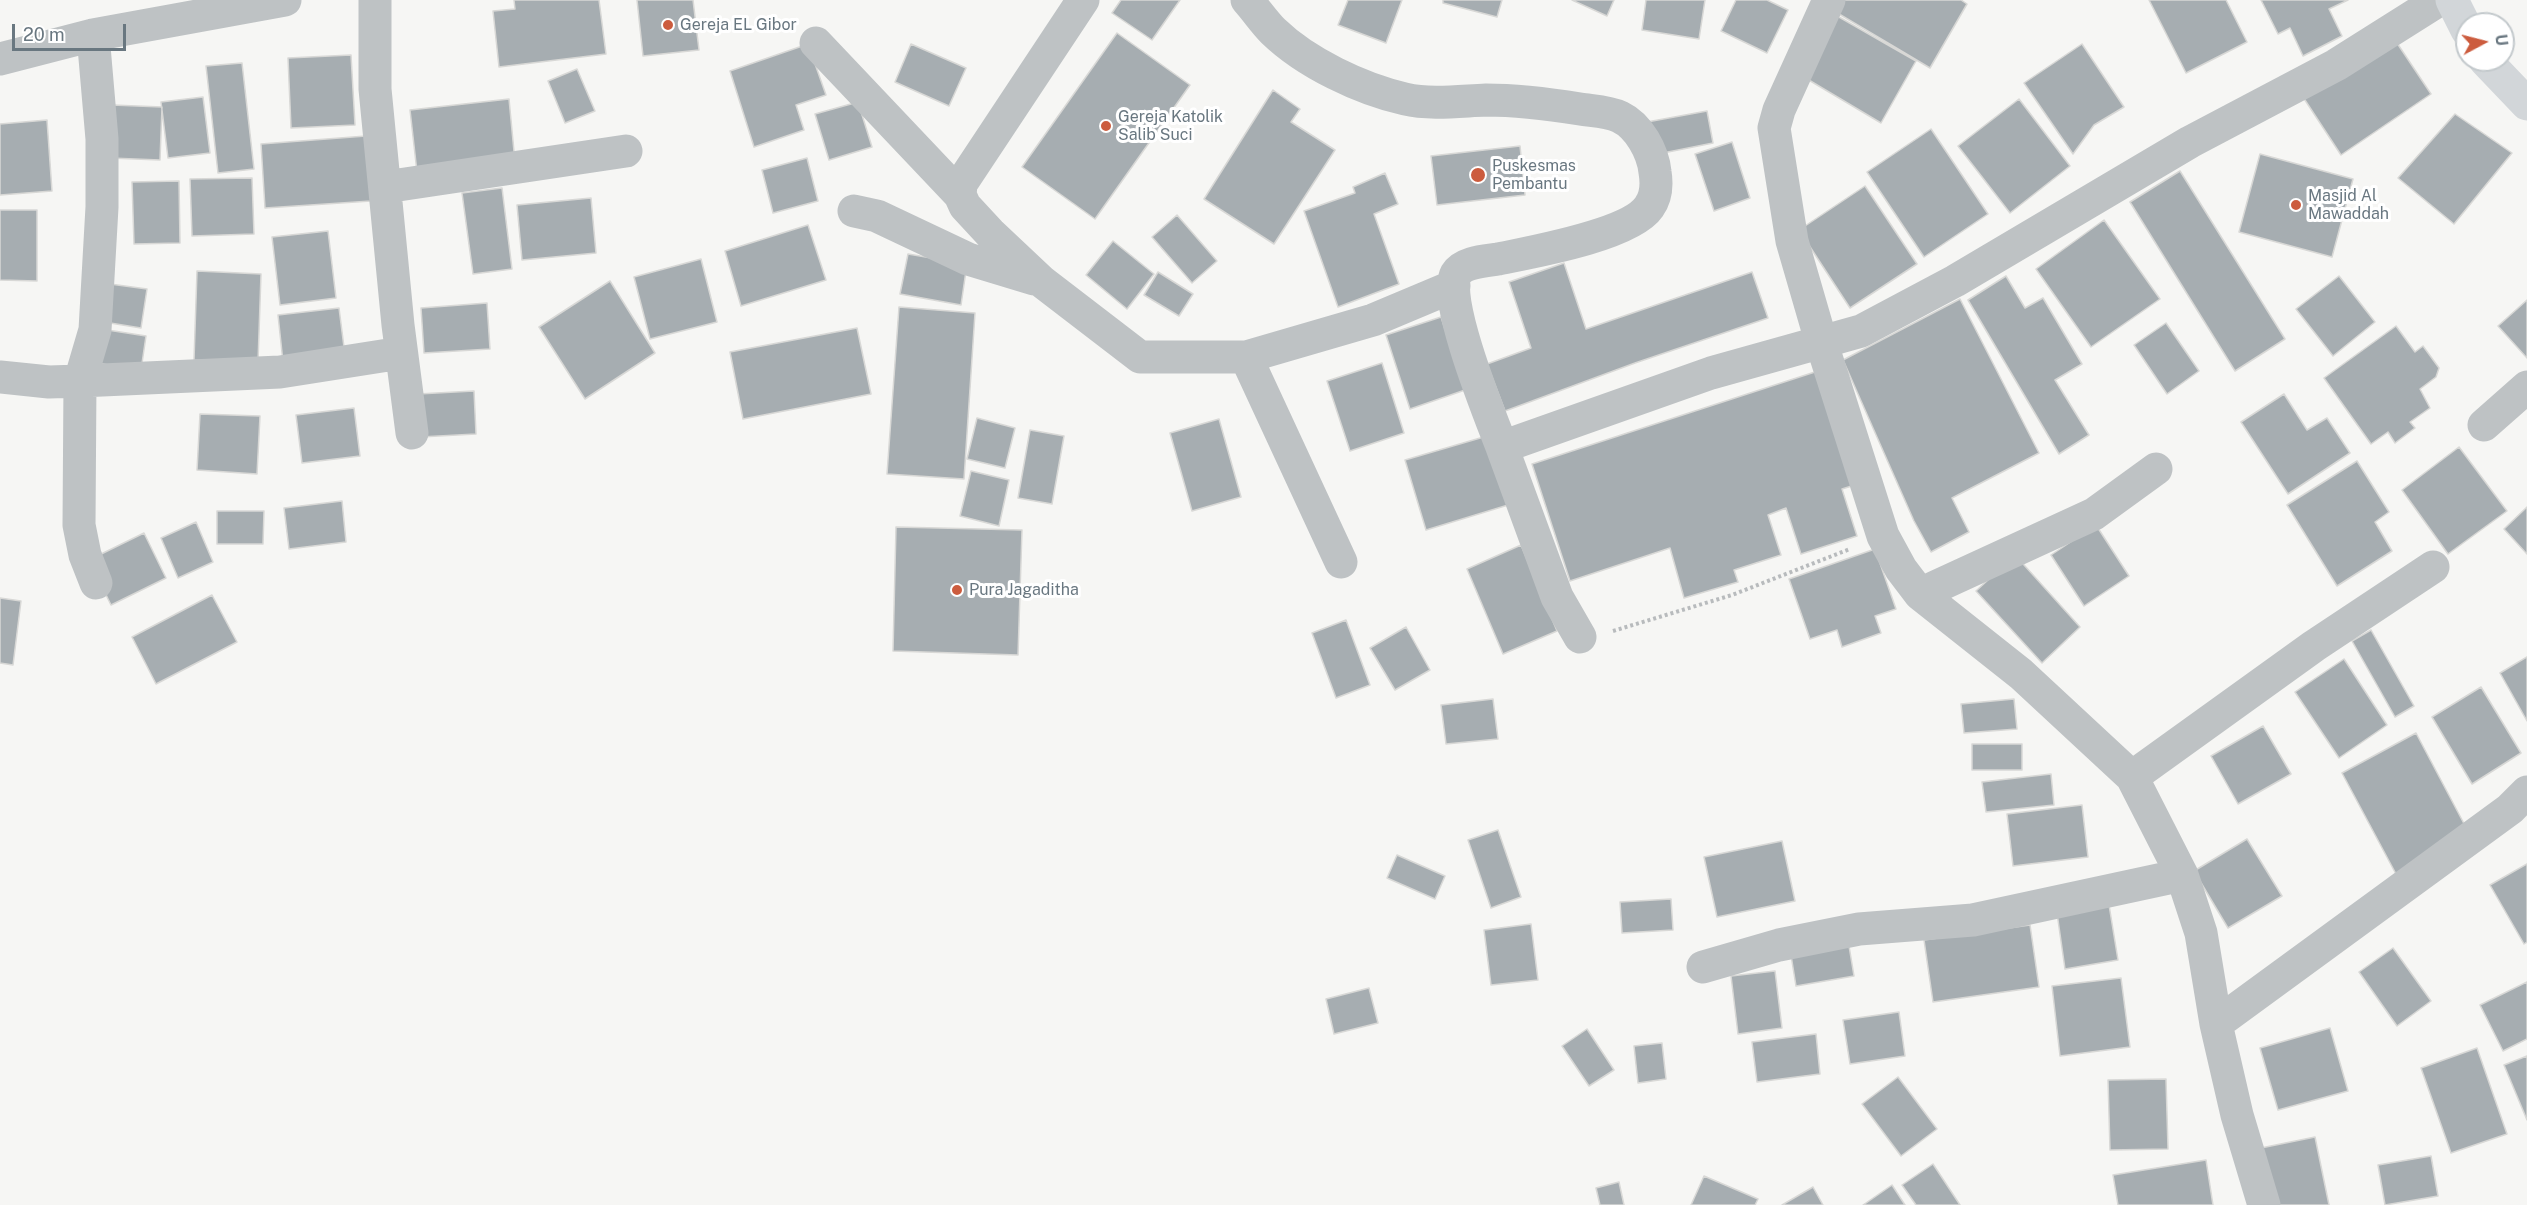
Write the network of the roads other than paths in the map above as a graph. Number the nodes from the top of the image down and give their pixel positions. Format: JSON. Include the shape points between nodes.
{"nodes":[{"id":1,"x":285,"y":0,"type":"edge"},
{"id":2,"x":375,"y":0,"type":"edge"},
{"id":3,"x":1083,"y":0,"type":"edge"},
{"id":4,"x":1247,"y":0,"type":"edge"},
{"id":5,"x":1829,"y":0,"type":"edge"},
{"id":6,"x":2439,"y":0,"type":"edge"},
{"id":7,"x":93,"y":35,"type":"junction"},
{"id":8,"x":816,"y":43,"type":"dead end"},
{"id":9,"x":0,"y":59,"type":"edge"},
{"id":10,"x":2496,"y":72,"type":"edge"},
{"id":11,"x":2527,"y":104,"type":"edge"},
{"id":12,"x":626,"y":151,"type":"dead end"},
{"id":13,"x":385,"y":187,"type":"junction"},
{"id":14,"x":960,"y":195,"type":"junction"},
{"id":15,"x":854,"y":211,"type":"dead end"},
{"id":16,"x":1041,"y":281,"type":"junction"},
{"id":17,"x":1454,"y":286,"type":"junction"},
{"id":18,"x":1821,"y":341,"type":"junction"},
{"id":19,"x":401,"y":353,"type":"junction"},
{"id":20,"x":1246,"y":357,"type":"junction"},
{"id":21,"x":0,"y":377,"type":"edge"},
{"id":22,"x":80,"y":381,"type":"junction"},
{"id":23,"x":2527,"y":387,"type":"edge"},
{"id":24,"x":2484,"y":425,"type":"dead end"},
{"id":25,"x":412,"y":433,"type":"dead end"},
{"id":26,"x":1502,"y":447,"type":"junction"},
{"id":27,"x":2156,"y":469,"type":"dead end"},
{"id":28,"x":1341,"y":562,"type":"dead end"},
{"id":29,"x":2433,"y":567,"type":"dead end"},
{"id":30,"x":96,"y":583,"type":"dead end"},
{"id":31,"x":1920,"y":594,"type":"junction"},
{"id":32,"x":1580,"y":638,"type":"road end"},
{"id":33,"x":2132,"y":777,"type":"junction"},
{"id":34,"x":2527,"y":792,"type":"edge"},
{"id":35,"x":2182,"y":875,"type":"junction"},
{"id":36,"x":1703,"y":967,"type":"dead end"},
{"id":37,"x":2216,"y":1024,"type":"junction"},
{"id":38,"x":2264,"y":1205,"type":"edge"}],
"edges":[{"from":1,"to":7,"type":"street"},
{"from":2,"to":13,"type":"street","via":[[375,89]]},
{"from":3,"to":14,"type":"street","via":[[961,184]]},
{"from":4,"to":17,"type":"street","via":[[1274,32],[1309,57],[1342,78],[1383,93],[1408,100],[1523,101],[1604,112],[1622,117],[1640,134],[1652,155],[1656,195],[1642,214],[1588,238],[1463,267],[1456,274]]},
{"from":5,"to":18,"type":"street","via":[[1774,128],[1792,241]]},
{"from":6,"to":18,"type":"street","via":[[2336,65],[2190,142],[1955,281],[1861,331]]},
{"from":7,"to":9,"type":"street"},
{"from":7,"to":22,"type":"street","via":[[102,139],[102,207],[95,330]]},
{"from":8,"to":14,"type":"street"},
{"from":10,"to":11,"type":"street"},
{"from":12,"to":13,"type":"street"},
{"from":13,"to":19,"type":"street"},
{"from":14,"to":16,"type":"street","via":[[990,233]]},
{"from":15,"to":16,"type":"street","via":[[878,216],[968,259]]},
{"from":16,"to":20,"type":"street","via":[[1140,357]]},
{"from":17,"to":20,"type":"street","via":[[1373,320]]},
{"from":17,"to":26,"type":"street","via":[[1468,354]]},
{"from":18,"to":26,"type":"street","via":[[1711,373]]},
{"from":18,"to":31,"type":"street","via":[[1883,536]]},
{"from":19,"to":22,"type":"street","via":[[280,372]]},
{"from":19,"to":25,"type":"street"},
{"from":20,"to":28,"type":"street"},
{"from":21,"to":22,"type":"street"},
{"from":22,"to":30,"type":"street","via":[[79,525]]},
{"from":23,"to":24,"type":"street"},
{"from":26,"to":32,"type":"street","via":[[1557,597]]},
{"from":27,"to":31,"type":"street","via":[[2094,514]]},
{"from":29,"to":33,"type":"street","via":[[2314,646]]},
{"from":31,"to":33,"type":"street","via":[[2022,674]]},
{"from":33,"to":35,"type":"street"},
{"from":34,"to":37,"type":"street","via":[[2510,809]]},
{"from":35,"to":36,"type":"street","via":[[1973,920],[1847,932],[1779,945]]},
{"from":35,"to":37,"type":"street","via":[[2201,933]]},
{"from":37,"to":38,"type":"street","via":[[2237,1115]]}]}
